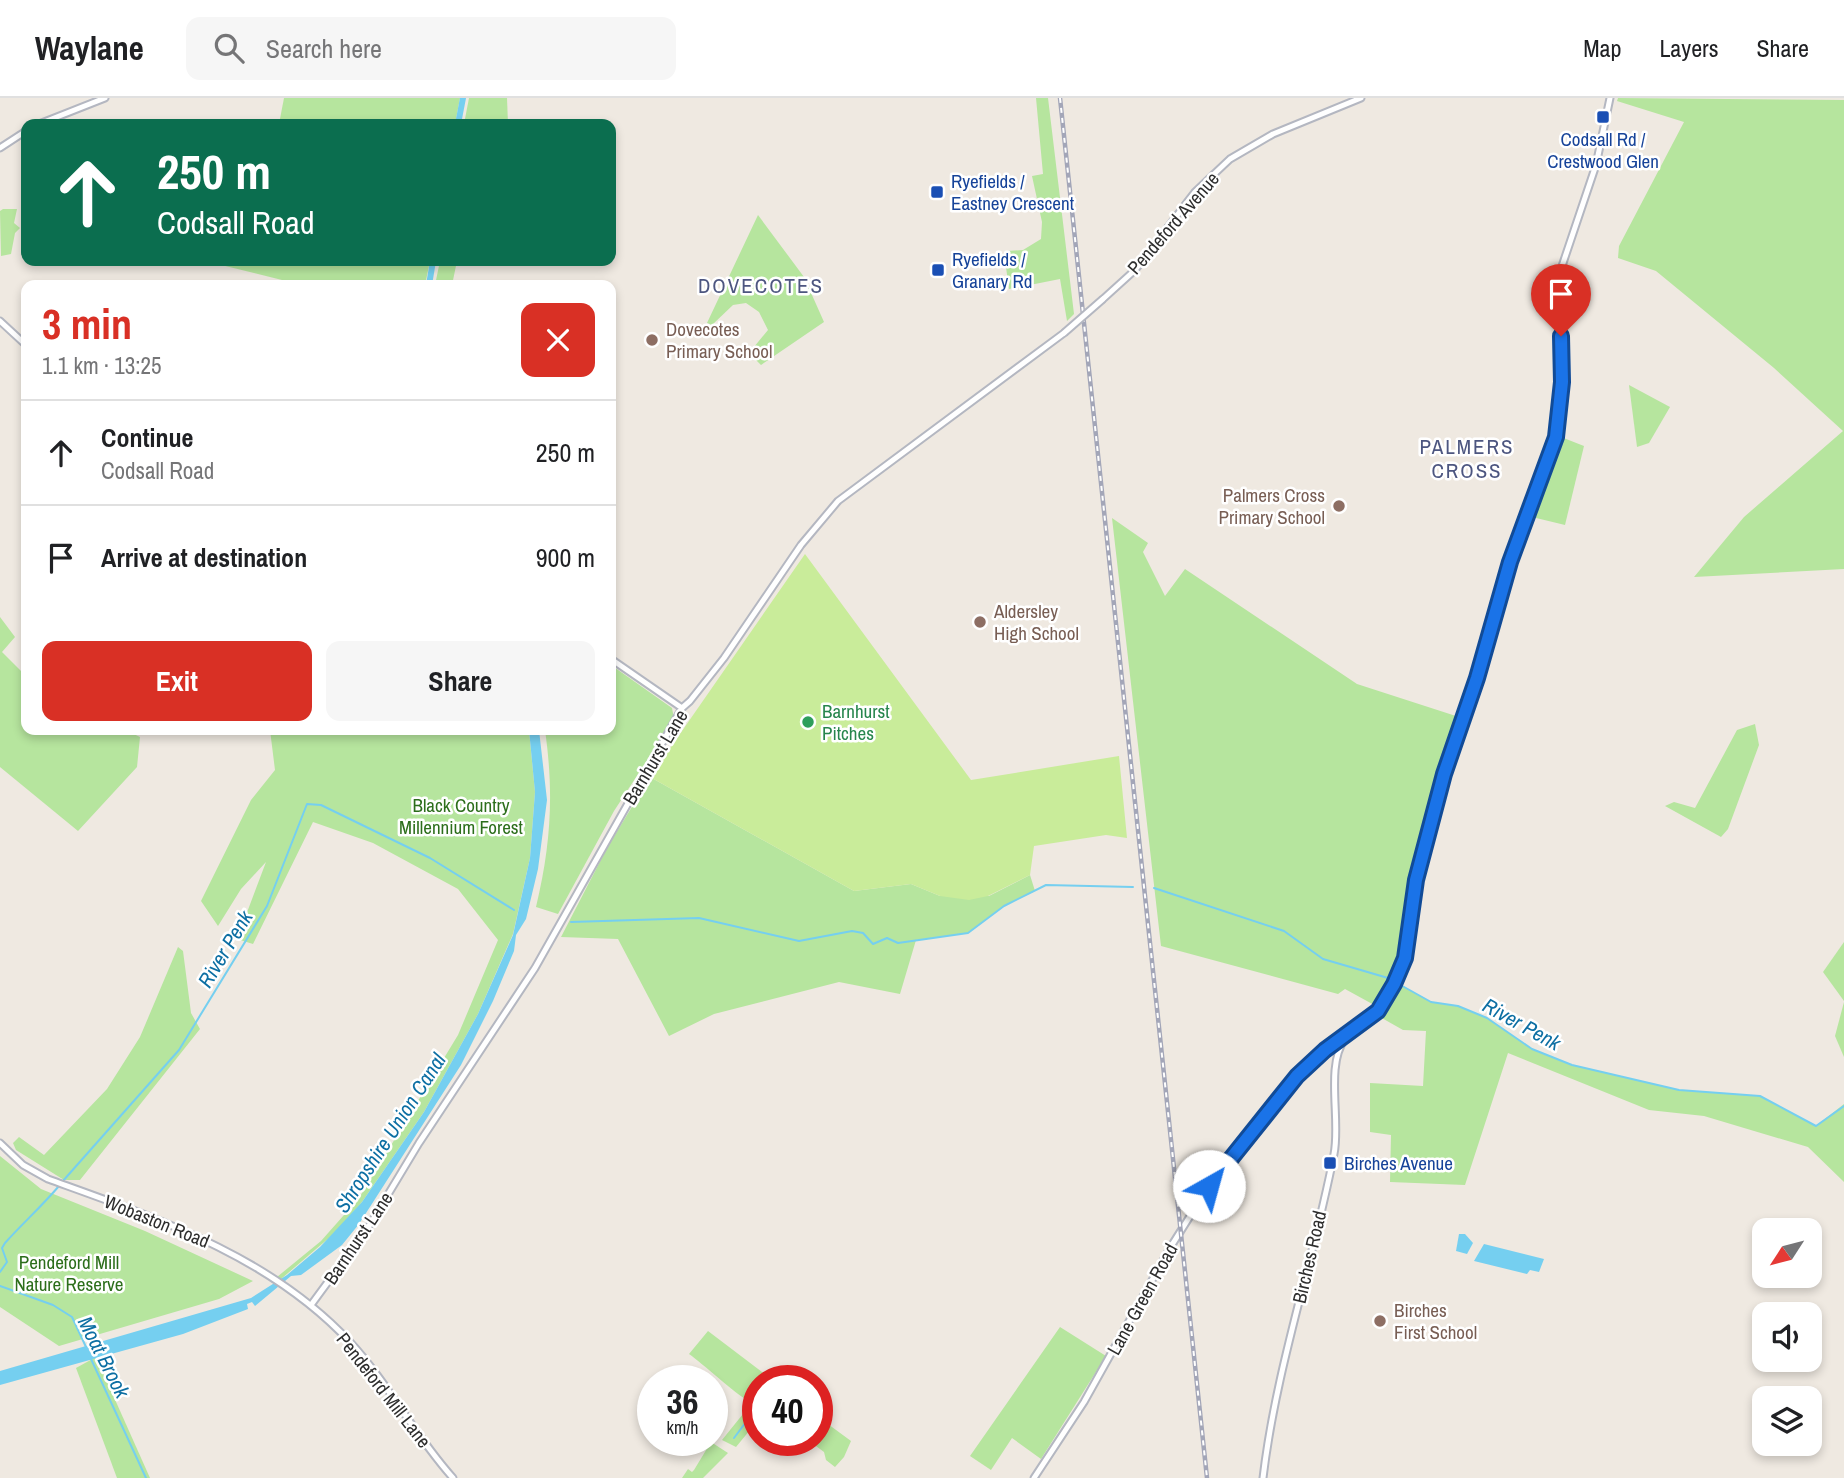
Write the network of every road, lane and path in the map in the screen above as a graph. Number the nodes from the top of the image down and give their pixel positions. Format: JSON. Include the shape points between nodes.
{"nodes":[{"id":1,"x":105,"y":98,"type":"edge"},
{"id":2,"x":1361,"y":98,"type":"edge"},
{"id":3,"x":1610,"y":98,"type":"edge"},
{"id":4,"x":50,"y":119,"type":"edge"},
{"id":5,"x":21,"y":134,"type":"edge"},
{"id":6,"x":0,"y":148,"type":"edge"},
{"id":7,"x":1103,"y":299,"type":"joint"},
{"id":8,"x":0,"y":321,"type":"edge"},
{"id":9,"x":21,"y":340,"type":"edge"},
{"id":10,"x":616,"y":662,"type":"edge"},
{"id":11,"x":682,"y":708,"type":"junction"},
{"id":12,"x":1347,"y":1037,"type":"junction"},
{"id":13,"x":0,"y":1143,"type":"edge"},
{"id":14,"x":311,"y":1305,"type":"junction"},
{"id":15,"x":453,"y":1478,"type":"edge"},
{"id":16,"x":1034,"y":1478,"type":"edge"},
{"id":17,"x":1263,"y":1478,"type":"edge"}],
"edges":[{"from":1,"to":4,"type":"street"},
{"from":2,"to":7,"type":"street","name":"Pendeford Avenue","via":[[1279,131],[1230,159],[1195,192],[1135,270]]},
{"from":3,"to":12,"type":"street","name":"Lane Green Road","via":[[1596,165],[1559,275],[1562,382],[1556,437],[1510,562],[1444,774],[1416,880],[1405,958],[1378,1011]]},
{"from":5,"to":6,"type":"street"},
{"from":7,"to":11,"type":"street","name":"Barnhurst Lane","bridge":true,"via":[[831,508],[724,658]]},
{"from":8,"to":9,"type":"street"},
{"from":10,"to":11,"type":"street"},
{"from":11,"to":14,"type":"street","name":"Barnhurst Lane","via":[[535,968],[369,1226]]},
{"from":12,"to":16,"type":"street","name":"Lane Green Road","via":[[1297,1076],[1209,1186],[1084,1402]]},
{"from":12,"to":17,"type":"street","name":"Birches Road","via":[[1336,1058],[1335,1153],[1292,1328]]},
{"from":13,"to":14,"type":"street","name":"Wobaston Road","via":[[41,1175],[201,1237]]},
{"from":14,"to":15,"type":"street","name":"Pendeford Mill Lane","via":[[358,1351]]}]}
